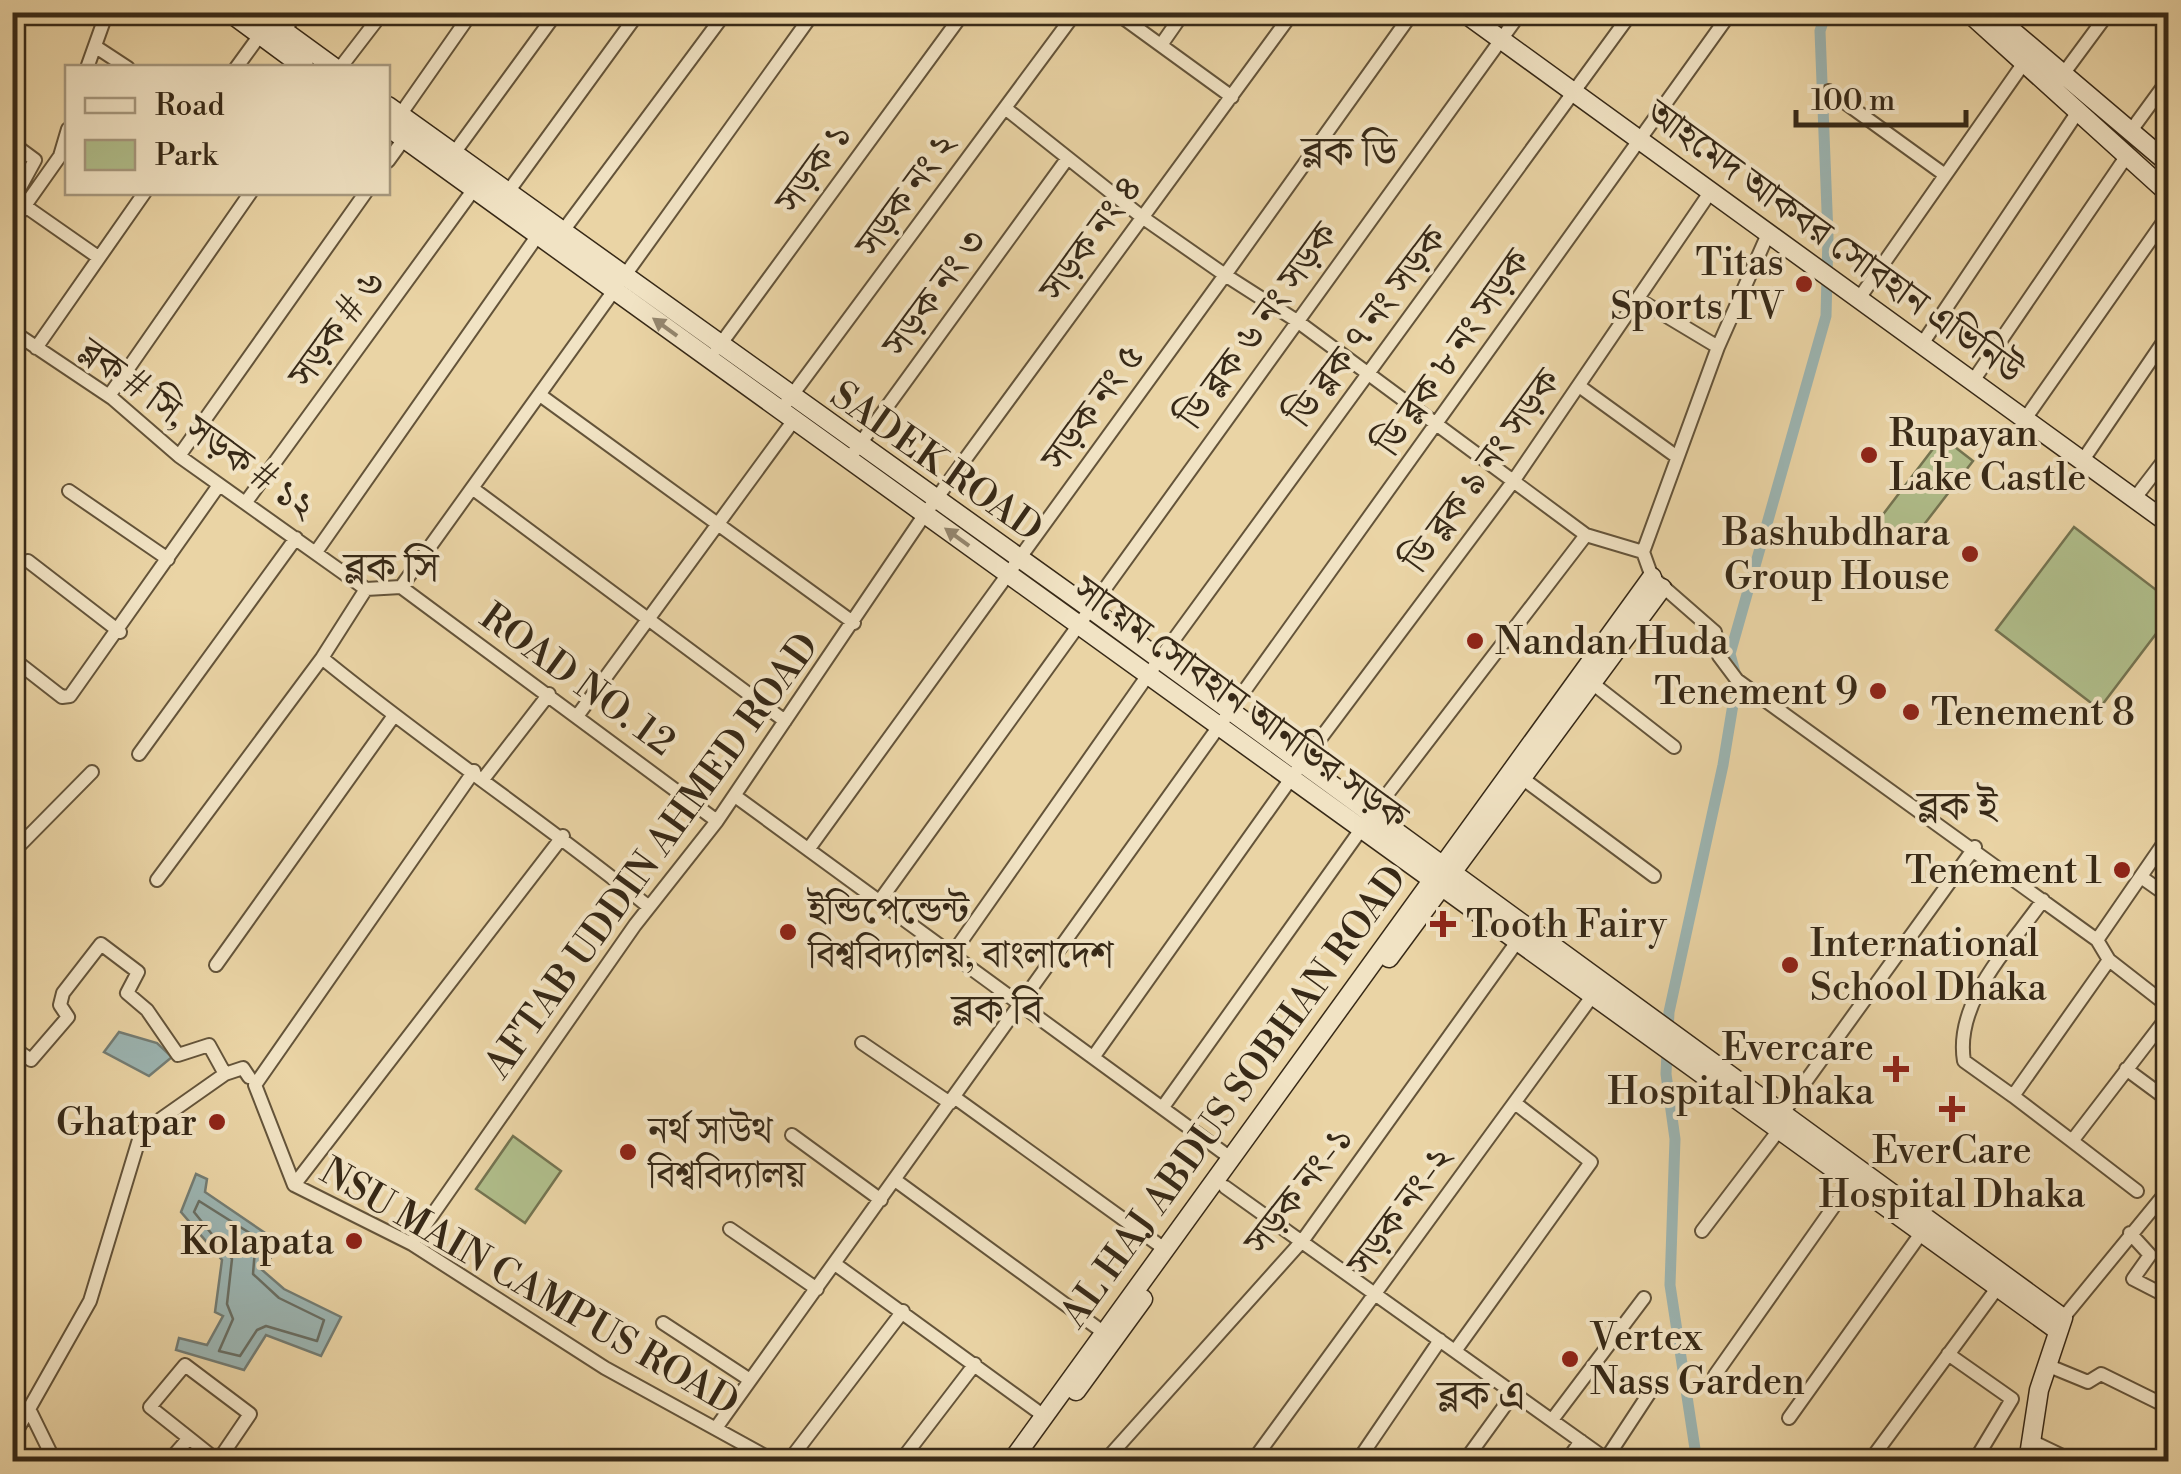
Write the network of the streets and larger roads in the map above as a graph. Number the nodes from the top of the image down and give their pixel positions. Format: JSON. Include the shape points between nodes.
{"nodes":[{"id":1,"x":107,"y":12,"type":"edge"},
{"id":2,"x":229,"y":12,"type":"edge"},
{"id":3,"x":258,"y":12,"type":"edge"},
{"id":4,"x":298,"y":12,"type":"edge"},
{"id":5,"x":383,"y":12,"type":"edge"},
{"id":6,"x":472,"y":12,"type":"edge"},
{"id":7,"x":557,"y":12,"type":"edge"},
{"id":8,"x":640,"y":12,"type":"edge"},
{"id":9,"x":726,"y":12,"type":"edge"},
{"id":10,"x":814,"y":12,"type":"edge"},
{"id":11,"x":964,"y":12,"type":"edge"},
{"id":12,"x":1076,"y":12,"type":"edge"},
{"id":13,"x":1115,"y":12,"type":"edge"},
{"id":14,"x":1184,"y":12,"type":"edge"},
{"id":15,"x":1293,"y":12,"type":"edge"},
{"id":16,"x":1413,"y":12,"type":"edge"},
{"id":17,"x":1463,"y":12,"type":"edge"},
{"id":18,"x":1522,"y":12,"type":"edge"},
{"id":19,"x":1632,"y":12,"type":"edge"},
{"id":20,"x":1731,"y":12,"type":"edge"},
{"id":21,"x":1968,"y":12,"type":"edge"},
{"id":22,"x":2110,"y":12,"type":"edge"},
{"id":23,"x":1992,"y":13,"type":"edge"},
{"id":24,"x":284,"y":31,"type":"junction"},
{"id":25,"x":260,"y":35,"type":"junction"},
{"id":26,"x":1501,"y":40,"type":"junction"},
{"id":27,"x":1160,"y":46,"type":"junction"},
{"id":28,"x":96,"y":47,"type":"junction"},
{"id":29,"x":2030,"y":54,"type":"junction"},
{"id":30,"x":88,"y":65,"type":"edge"},
{"id":31,"x":123,"y":65,"type":"edge"},
{"id":32,"x":238,"y":65,"type":"edge"},
{"id":33,"x":301,"y":65,"type":"edge"},
{"id":34,"x":334,"y":65,"type":"edge"},
{"id":35,"x":340,"y":65,"type":"edge"},
{"id":36,"x":2060,"y":79,"type":"junction"},
{"id":37,"x":2168,"y":80,"type":"edge"},
{"id":38,"x":1829,"y":91,"type":"dead end"},
{"id":39,"x":1577,"y":94,"type":"junction"},
{"id":40,"x":1232,"y":97,"type":"junction"},
{"id":41,"x":1004,"y":108,"type":"junction"},
{"id":42,"x":2077,"y":113,"type":"junction"},
{"id":43,"x":392,"y":116,"type":"edge"},
{"id":44,"x":2130,"y":132,"type":"junction"},
{"id":45,"x":65,"y":138,"type":"edge"},
{"id":46,"x":404,"y":138,"type":"junction"},
{"id":47,"x":1640,"y":139,"type":"junction"},
{"id":48,"x":12,"y":143,"type":"edge"},
{"id":49,"x":2126,"y":157,"type":"junction"},
{"id":50,"x":390,"y":159,"type":"edge"},
{"id":51,"x":1068,"y":159,"type":"junction"},
{"id":52,"x":449,"y":160,"type":"junction"},
{"id":53,"x":2168,"y":162,"type":"edge"},
{"id":54,"x":1945,"y":175,"type":"junction"},
{"id":55,"x":474,"y":189,"type":"junction"},
{"id":56,"x":1711,"y":191,"type":"junction"},
{"id":57,"x":2168,"y":193,"type":"edge"},
{"id":58,"x":143,"y":195,"type":"edge"},
{"id":59,"x":249,"y":195,"type":"edge"},
{"id":60,"x":364,"y":195,"type":"edge"},
{"id":61,"x":502,"y":199,"type":"junction"},
{"id":62,"x":19,"y":204,"type":"edge"},
{"id":63,"x":2168,"y":215,"type":"edge"},
{"id":64,"x":1142,"y":217,"type":"junction"},
{"id":65,"x":12,"y":224,"type":"edge"},
{"id":66,"x":1768,"y":234,"type":"junction"},
{"id":67,"x":551,"y":237,"type":"junction"},
{"id":68,"x":98,"y":257,"type":"junction"},
{"id":69,"x":1225,"y":275,"type":"junction"},
{"id":70,"x":618,"y":282,"type":"junction"},
{"id":71,"x":1854,"y":292,"type":"junction"},
{"id":72,"x":1638,"y":299,"type":"junction"},
{"id":73,"x":1297,"y":321,"type":"junction"},
{"id":74,"x":12,"y":331,"type":"edge"},
{"id":75,"x":2168,"y":335,"type":"edge"},
{"id":76,"x":1922,"y":344,"type":"junction"},
{"id":77,"x":1718,"y":347,"type":"junction"},
{"id":78,"x":36,"y":348,"type":"junction"},
{"id":79,"x":715,"y":352,"type":"junction"},
{"id":80,"x":1366,"y":375,"type":"junction"},
{"id":81,"x":1973,"y":381,"type":"junction"},
{"id":82,"x":1579,"y":386,"type":"junction"},
{"id":83,"x":540,"y":395,"type":"junction"},
{"id":84,"x":108,"y":396,"type":"junction"},
{"id":85,"x":789,"y":409,"type":"junction"},
{"id":86,"x":2025,"y":418,"type":"junction"},
{"id":87,"x":1436,"y":427,"type":"junction"},
{"id":88,"x":854,"y":452,"type":"junction"},
{"id":89,"x":2168,"y":455,"type":"edge"},
{"id":90,"x":179,"y":456,"type":"junction"},
{"id":91,"x":1677,"y":457,"type":"junction"},
{"id":92,"x":2083,"y":460,"type":"junction"},
{"id":93,"x":1512,"y":483,"type":"junction"},
{"id":94,"x":220,"y":485,"type":"junction"},
{"id":95,"x":472,"y":488,"type":"junction"},
{"id":96,"x":69,"y":491,"type":"dead end"},
{"id":97,"x":2135,"y":498,"type":"junction"},
{"id":98,"x":246,"y":502,"type":"junction"},
{"id":99,"x":931,"y":507,"type":"junction"},
{"id":100,"x":718,"y":522,"type":"junction"},
{"id":101,"x":2168,"y":523,"type":"edge"},
{"id":102,"x":1586,"y":535,"type":"junction"},
{"id":103,"x":296,"y":538,"type":"junction"},
{"id":104,"x":316,"y":552,"type":"junction"},
{"id":105,"x":1643,"y":552,"type":"junction"},
{"id":106,"x":168,"y":559,"type":"junction"},
{"id":107,"x":28,"y":561,"type":"dead end"},
{"id":108,"x":1014,"y":566,"type":"junction"},
{"id":109,"x":1657,"y":583,"type":"junction"},
{"id":110,"x":401,"y":587,"type":"junction"},
{"id":111,"x":366,"y":589,"type":"junction"},
{"id":112,"x":1088,"y":607,"type":"junction"},
{"id":113,"x":648,"y":618,"type":"junction"},
{"id":114,"x":854,"y":623,"type":"junction"},
{"id":115,"x":1077,"y":624,"type":"junction"},
{"id":116,"x":122,"y":628,"type":"junction"},
{"id":117,"x":12,"y":658,"type":"edge"},
{"id":118,"x":322,"y":658,"type":"junction"},
{"id":119,"x":1160,"y":659,"type":"junction"},
{"id":120,"x":1148,"y":675,"type":"junction"},
{"id":121,"x":1592,"y":682,"type":"junction"},
{"id":122,"x":549,"y":694,"type":"junction"},
{"id":123,"x":578,"y":716,"type":"junction"},
{"id":124,"x":393,"y":717,"type":"junction"},
{"id":125,"x":1224,"y":718,"type":"junction"},
{"id":126,"x":785,"y":721,"type":"junction"},
{"id":127,"x":1674,"y":747,"type":"dead end"},
{"id":128,"x":139,"y":754,"type":"dead end"},
{"id":129,"x":1297,"y":771,"type":"junction"},
{"id":130,"x":92,"y":772,"type":"dead end"},
{"id":131,"x":479,"y":774,"type":"junction"},
{"id":132,"x":1522,"y":778,"type":"junction"},
{"id":133,"x":734,"y":796,"type":"junction"},
{"id":134,"x":718,"y":821,"type":"junction"},
{"id":135,"x":1367,"y":822,"type":"junction"},
{"id":136,"x":563,"y":836,"type":"junction"},
{"id":137,"x":2168,"y":838,"type":"edge"},
{"id":138,"x":810,"y":847,"type":"junction"},
{"id":139,"x":1975,"y":847,"type":"junction"},
{"id":140,"x":12,"y":852,"type":"edge"},
{"id":141,"x":1441,"y":875,"type":"junction"},
{"id":142,"x":1654,"y":876,"type":"dead end"},
{"id":143,"x":2141,"y":877,"type":"junction"},
{"id":144,"x":157,"y":880,"type":"dead end"},
{"id":145,"x":2168,"y":896,"type":"edge"},
{"id":146,"x":881,"y":900,"type":"junction"},
{"id":147,"x":2043,"y":900,"type":"junction"},
{"id":148,"x":649,"y":907,"type":"junction"},
{"id":149,"x":1519,"y":939,"type":"junction"},
{"id":150,"x":2097,"y":940,"type":"junction"},
{"id":151,"x":953,"y":952,"type":"junction"},
{"id":152,"x":2110,"y":960,"type":"junction"},
{"id":153,"x":216,"y":964,"type":"dead end"},
{"id":154,"x":1593,"y":995,"type":"junction"},
{"id":155,"x":1023,"y":1002,"type":"junction"},
{"id":156,"x":2168,"y":1006,"type":"edge"},
{"id":157,"x":2168,"y":1016,"type":"edge"},
{"id":158,"x":1635,"y":1017,"type":"junction"},
{"id":159,"x":862,"y":1043,"type":"dead end"},
{"id":160,"x":12,"y":1047,"type":"edge"},
{"id":161,"x":1094,"y":1056,"type":"junction"},
{"id":162,"x":2126,"y":1069,"type":"junction"},
{"id":163,"x":225,"y":1074,"type":"junction"},
{"id":164,"x":252,"y":1081,"type":"junction"},
{"id":165,"x":2013,"y":1096,"type":"junction"},
{"id":166,"x":952,"y":1100,"type":"junction"},
{"id":167,"x":2168,"y":1100,"type":"edge"},
{"id":168,"x":1514,"y":1102,"type":"junction"},
{"id":169,"x":1163,"y":1107,"type":"junction"},
{"id":170,"x":1779,"y":1123,"type":"junction"},
{"id":171,"x":792,"y":1135,"type":"dead end"},
{"id":172,"x":2072,"y":1142,"type":"junction"},
{"id":173,"x":1232,"y":1159,"type":"junction"},
{"id":174,"x":896,"y":1180,"type":"junction"},
{"id":175,"x":1851,"y":1182,"type":"junction"},
{"id":176,"x":294,"y":1184,"type":"junction"},
{"id":177,"x":1225,"y":1187,"type":"junction"},
{"id":178,"x":2168,"y":1190,"type":"edge"},
{"id":179,"x":2137,"y":1191,"type":"dead end"},
{"id":180,"x":881,"y":1200,"type":"junction"},
{"id":181,"x":730,"y":1230,"type":"dead end"},
{"id":182,"x":1702,"y":1231,"type":"dead end"},
{"id":183,"x":1922,"y":1232,"type":"junction"},
{"id":184,"x":2130,"y":1233,"type":"junction"},
{"id":185,"x":1303,"y":1240,"type":"junction"},
{"id":186,"x":412,"y":1244,"type":"junction"},
{"id":187,"x":1166,"y":1250,"type":"junction"},
{"id":188,"x":835,"y":1264,"type":"junction"},
{"id":189,"x":818,"y":1288,"type":"junction"},
{"id":190,"x":1998,"y":1288,"type":"junction"},
{"id":191,"x":1376,"y":1294,"type":"junction"},
{"id":192,"x":2168,"y":1297,"type":"edge"},
{"id":193,"x":1644,"y":1298,"type":"dead end"},
{"id":194,"x":903,"y":1311,"type":"junction"},
{"id":195,"x":663,"y":1323,"type":"dead end"},
{"id":196,"x":2060,"y":1324,"type":"junction"},
{"id":197,"x":1103,"y":1332,"type":"junction"},
{"id":198,"x":1440,"y":1340,"type":"junction"},
{"id":199,"x":1455,"y":1351,"type":"junction"},
{"id":200,"x":1948,"y":1354,"type":"junction"},
{"id":201,"x":975,"y":1364,"type":"junction"},
{"id":202,"x":2049,"y":1366,"type":"junction"},
{"id":203,"x":1715,"y":1375,"type":"dead end"},
{"id":204,"x":750,"y":1380,"type":"junction"},
{"id":205,"x":1650,"y":1392,"type":"dead end"},
{"id":206,"x":1514,"y":1393,"type":"junction"},
{"id":207,"x":2168,"y":1407,"type":"edge"},
{"id":208,"x":30,"y":1413,"type":"junction"},
{"id":209,"x":1044,"y":1416,"type":"junction"},
{"id":210,"x":1789,"y":1418,"type":"dead end"},
{"id":211,"x":1552,"y":1420,"type":"junction"},
{"id":212,"x":716,"y":1428,"type":"junction"},
{"id":213,"x":189,"y":1438,"type":"junction"},
{"id":214,"x":12,"y":1439,"type":"edge"},
{"id":215,"x":1581,"y":1441,"type":"junction"},
{"id":216,"x":2031,"y":1441,"type":"junction"},
{"id":217,"x":1608,"y":1460,"type":"edge"},
{"id":218,"x":219,"y":1461,"type":"edge"},
{"id":219,"x":55,"y":1462,"type":"edge"},
{"id":220,"x":168,"y":1462,"type":"edge"},
{"id":221,"x":776,"y":1462,"type":"edge"},
{"id":222,"x":788,"y":1462,"type":"edge"},
{"id":223,"x":900,"y":1462,"type":"edge"},
{"id":224,"x":1011,"y":1462,"type":"edge"},
{"id":225,"x":1024,"y":1462,"type":"edge"},
{"id":226,"x":1104,"y":1462,"type":"edge"},
{"id":227,"x":1252,"y":1462,"type":"edge"},
{"id":228,"x":1357,"y":1462,"type":"edge"},
{"id":229,"x":1464,"y":1462,"type":"edge"},
{"id":230,"x":1566,"y":1462,"type":"edge"},
{"id":231,"x":1869,"y":1462,"type":"edge"},
{"id":232,"x":1974,"y":1462,"type":"edge"},
{"id":233,"x":2028,"y":1462,"type":"edge"},
{"id":234,"x":2076,"y":1462,"type":"edge"}],
"edges":[{"from":1,"to":28,"type":"street"},
{"from":2,"to":25,"type":"street"},
{"from":3,"to":24,"type":"street"},
{"from":4,"to":24,"type":"street"},
{"from":5,"to":35,"type":"street"},
{"from":6,"to":43,"type":"street"},
{"from":7,"to":52,"type":"street"},
{"from":8,"to":61,"type":"street"},
{"from":9,"to":67,"type":"street"},
{"from":10,"to":70,"type":"street"},
{"from":11,"to":79,"type":"street","name":"সড়ক ১"},
{"from":12,"to":41,"type":"street","name":"সড়ক নং ২"},
{"from":13,"to":27,"type":"street"},
{"from":14,"to":27,"type":"street"},
{"from":15,"to":40,"type":"street","name":"সড়ক নং ৪"},
{"from":16,"to":69,"type":"street","name":"সড়ক নং ৫"},
{"from":17,"to":26,"type":"street","name":"আহমেদ আকবর সোবহান এভিনিউ"},
{"from":18,"to":26,"type":"street","name":"ডি ব্লক ৬ নং সড়ক"},
{"from":19,"to":39,"type":"street","name":"ডি ব্লক ৭ নং সড়ক"},
{"from":20,"to":47,"type":"street","name":"ডি ব্লক ৮ নং সড়ক"},
{"from":21,"to":29,"type":"street"},
{"from":22,"to":36,"type":"street"},
{"from":23,"to":29,"type":"street"},
{"from":24,"to":34,"type":"street"},
{"from":25,"to":32,"type":"street"},
{"from":25,"to":33,"type":"street"},
{"from":26,"to":39,"type":"street","name":"আহমেদ আকবর সোবহান এভিনিউ"},
{"from":26,"to":73,"type":"street","name":"ডি ব্লক ৬ নং সড়ক"},
{"from":27,"to":40,"type":"street"},
{"from":28,"to":30,"type":"street"},
{"from":28,"to":31,"type":"street"},
{"from":29,"to":36,"type":"street"},
{"from":29,"to":54,"type":"street"},
{"from":36,"to":42,"type":"street"},
{"from":36,"to":44,"type":"street"},
{"from":37,"to":44,"type":"street"},
{"from":38,"to":54,"type":"street"},
{"from":39,"to":47,"type":"street","name":"আহমেদ আকবর সোবহান এভিনিউ"},
{"from":39,"to":80,"type":"street","name":"ডি ব্লক ৭ নং সড়ক"},
{"from":40,"to":64,"type":"street","name":"সড়ক নং ৪"},
{"from":41,"to":51,"type":"street"},
{"from":41,"to":85,"type":"street","name":"সড়ক নং ২"},
{"from":42,"to":49,"type":"street"},
{"from":42,"to":76,"type":"street"},
{"from":43,"to":46,"type":"street","name":"সায়েম সোবহান আনভির সড়ক"},
{"from":43,"to":52,"type":"street","name":"সায়েম সোবহান আনভির সড়ক"},
{"from":44,"to":53,"type":"street"},
{"from":45,"to":62,"type":"street","via":[[60,156]]},
{"from":46,"to":50,"type":"street"},
{"from":46,"to":52,"type":"street","name":"সায়েম সোবহান আনভির সড়ক"},
{"from":47,"to":56,"type":"street","name":"আহমেদ আকবর সোবহান এভিনিউ"},
{"from":47,"to":87,"type":"street","name":"ডি ব্লক ৮ নং সড়ক"},
{"from":48,"to":62,"type":"street","via":[[36,160]]},
{"from":49,"to":57,"type":"street"},
{"from":49,"to":81,"type":"street"},
{"from":51,"to":64,"type":"street"},
{"from":51,"to":88,"type":"street","name":"সড়ক নং ৩"},
{"from":52,"to":55,"type":"street","name":"সায়েম সোবহান আনভির সড়ক"},
{"from":52,"to":61,"type":"street","name":"সায়েম সোবহান আনভির সড়ক"},
{"from":54,"to":71,"type":"street"},
{"from":55,"to":61,"type":"street","name":"সায়েম সোবহান আনভির সড়ক"},
{"from":55,"to":98,"type":"street","name":"সড়ক # ৬"},
{"from":56,"to":66,"type":"street","name":"আহমেদ আকবর সোবহান এভিনিউ"},
{"from":56,"to":72,"type":"street","name":"ডি ব্লক ৯ নং সড়ক"},
{"from":58,"to":68,"type":"street"},
{"from":59,"to":84,"type":"street"},
{"from":60,"to":90,"type":"street"},
{"from":61,"to":67,"type":"street","name":"সায়েম সোবহান আনভির সড়ক"},
{"from":62,"to":65,"type":"street"},
{"from":62,"to":68,"type":"street"},
{"from":63,"to":86,"type":"street"},
{"from":64,"to":69,"type":"street"},
{"from":64,"to":99,"type":"street","name":"সড়ক নং ৪"},
{"from":66,"to":71,"type":"street","name":"আহমেদ আকবর সোবহান এভিনিউ"},
{"from":66,"to":77,"type":"street"},
{"from":67,"to":70,"type":"street","name":"সায়েম সোবহান আনভির সড়ক"},
{"from":67,"to":104,"type":"street"},
{"from":68,"to":78,"type":"street"},
{"from":69,"to":73,"type":"street"},
{"from":69,"to":108,"type":"street","name":"সড়ক নং ৫"},
{"from":70,"to":79,"type":"street","name":"সায়েম সোবহান আনভির সড়ক"},
{"from":70,"to":83,"type":"street"},
{"from":71,"to":76,"type":"street","name":"আহমেদ আকবর সোবহান এভিনিউ"},
{"from":72,"to":77,"type":"street"},
{"from":72,"to":82,"type":"street","name":"ডি ব্লক ৯ নং সড়ক"},
{"from":73,"to":80,"type":"street"},
{"from":73,"to":112,"type":"street","name":"ডি ব্লক ৬ নং সড়ক"},
{"from":74,"to":78,"type":"street","name":"ব্লক # সি, সড়ক # ১২"},
{"from":75,"to":92,"type":"street"},
{"from":76,"to":81,"type":"street","name":"আহমেদ আকবর সোবহান এভিনিউ"},
{"from":77,"to":91,"type":"street"},
{"from":78,"to":84,"type":"street","name":"ব্লক # সি, সড়ক # ১২"},
{"from":79,"to":85,"type":"street","name":"সায়েম সোবহান আনভির সড়ক"},
{"from":80,"to":87,"type":"street"},
{"from":80,"to":119,"type":"street","name":"ডি ব্লক ৭ নং সড়ক"},
{"from":81,"to":86,"type":"street","name":"আহমেদ আকবর সোবহান এভিনিউ"},
{"from":82,"to":91,"type":"street"},
{"from":82,"to":93,"type":"street","name":"ডি ব্লক ৯ নং সড়ক"},
{"from":83,"to":95,"type":"street"},
{"from":83,"to":100,"type":"street"},
{"from":84,"to":90,"type":"street","name":"ব্লক # সি, সড়ক # ১২"},
{"from":85,"to":88,"type":"street","name":"সায়েম সোবহান আনভির সড়ক"},
{"from":85,"to":100,"type":"street","name":"সড়ক নং ২"},
{"from":86,"to":92,"type":"street","name":"আহমেদ আকবর সোবহান এভিনিউ"},
{"from":87,"to":93,"type":"street"},
{"from":87,"to":125,"type":"street","name":"ডি ব্লক ৮ নং সড়ক"},
{"from":88,"to":99,"type":"street","name":"সায়েম সোবহান আনভির সড়ক"},
{"from":89,"to":97,"type":"street"},
{"from":90,"to":94,"type":"street","name":"ব্লক # সি, সড়ক # ১২"},
{"from":91,"to":105,"type":"street"},
{"from":92,"to":97,"type":"street","name":"আহমেদ আকবর সোবহান এভিনিউ"},
{"from":93,"to":102,"type":"street"},
{"from":93,"to":129,"type":"street","name":"ডি ব্লক ৯ নং সড়ক"},
{"from":94,"to":98,"type":"street","name":"ব্লক # সি, সড়ক # ১২"},
{"from":94,"to":106,"type":"street"},
{"from":95,"to":110,"type":"street"},
{"from":95,"to":113,"type":"street"},
{"from":96,"to":106,"type":"street"},
{"from":97,"to":101,"type":"street","name":"আহমেদ আকবর সোবহান এভিনিউ"},
{"from":98,"to":103,"type":"street","name":"ব্লক # সি, সড়ক # ১২"},
{"from":99,"to":108,"type":"street","name":"সায়েম সোবহান আনভির সড়ক"},
{"from":99,"to":114,"type":"street","name":"AFTAB UDDIN AHMED ROAD"},
{"from":100,"to":113,"type":"street","name":"সড়ক নং ২"},
{"from":100,"to":114,"type":"street"},
{"from":102,"to":105,"type":"street"},
{"from":102,"to":135,"type":"street"},
{"from":103,"to":104,"type":"street","name":"ব্লক # সি, সড়ক # ১২"},
{"from":103,"to":128,"type":"street"},
{"from":104,"to":111,"type":"street","name":"ব্লক # সি, সড়ক # ১২"},
{"from":105,"to":109,"type":"street"},
{"from":106,"to":116,"type":"street"},
{"from":107,"to":116,"type":"street"},
{"from":108,"to":112,"type":"street","name":"SADEK ROAD"},
{"from":108,"to":115,"type":"street","name":"সায়েম সোবহান আনভির সড়ক"},
{"from":108,"to":138,"type":"street","name":"সড়ক নং ৫"},
{"from":109,"to":121,"type":"street"},
{"from":109,"to":139,"type":"street","via":[[1715,632],[1718,656],[1737,680]]},
{"from":109,"to":141,"type":"street","name":"AL HAJ ABDUS SOBHAN ROAD"},
{"from":110,"to":111,"type":"street"},
{"from":110,"to":122,"type":"street","name":"ROAD NO. 12"},
{"from":111,"to":118,"type":"street"},
{"from":112,"to":115,"type":"street","name":"ডি ব্লক ৬ নং সড়ক"},
{"from":112,"to":119,"type":"street","name":"SADEK ROAD"},
{"from":113,"to":123,"type":"street","name":"সড়ক নং ২"},
{"from":113,"to":126,"type":"street"},
{"from":114,"to":126,"type":"street","name":"AFTAB UDDIN AHMED ROAD"},
{"from":115,"to":120,"type":"street","name":"সায়েম সোবহান আনভির সড়ক"},
{"from":115,"to":146,"type":"street","name":"ডি ব্লক ৬ নং সড়ক"},
{"from":116,"to":117,"type":"street","via":[[66,698]]},
{"from":118,"to":124,"type":"street"},
{"from":118,"to":144,"type":"street"},
{"from":119,"to":120,"type":"street","name":"ডি ব্লক ৭ নং সড়ক"},
{"from":119,"to":125,"type":"street","name":"SADEK ROAD"},
{"from":120,"to":125,"type":"street","name":"সায়েম সোবহান আনভির সড়ক"},
{"from":120,"to":151,"type":"street","name":"ডি ব্লক ৭ নং সড়ক"},
{"from":121,"to":127,"type":"street"},
{"from":121,"to":132,"type":"street"},
{"from":122,"to":123,"type":"street","name":"ROAD NO. 12"},
{"from":122,"to":131,"type":"street"},
{"from":123,"to":134,"type":"street","name":"ROAD NO. 12"},
{"from":124,"to":131,"type":"street"},
{"from":124,"to":153,"type":"street"},
{"from":125,"to":129,"type":"street","name":"সায়েম সোবহান আনভির সড়ক"},
{"from":125,"to":155,"type":"street","name":"ডি ব্লক ৮ নং সড়ক"},
{"from":126,"to":133,"type":"street","name":"AFTAB UDDIN AHMED ROAD"},
{"from":129,"to":135,"type":"street","name":"সায়েম সোবহান আনভির সড়ক"},
{"from":129,"to":161,"type":"street","name":"ডি ব্লক ৯ নং সড়ক"},
{"from":130,"to":140,"type":"street"},
{"from":131,"to":136,"type":"street"},
{"from":131,"to":164,"type":"street"},
{"from":132,"to":141,"type":"street"},
{"from":132,"to":142,"type":"street"},
{"from":133,"to":134,"type":"street","name":"AFTAB UDDIN AHMED ROAD"},
{"from":133,"to":138,"type":"street"},
{"from":134,"to":148,"type":"street","name":"AFTAB UDDIN AHMED ROAD"},
{"from":135,"to":141,"type":"street","name":"সায়েম সোবহান আনভির সড়ক"},
{"from":135,"to":169,"type":"street"},
{"from":136,"to":148,"type":"street"},
{"from":136,"to":176,"type":"street"},
{"from":137,"to":143,"type":"street"},
{"from":138,"to":146,"type":"street"},
{"from":139,"to":147,"type":"street"},
{"from":139,"to":170,"type":"street"},
{"from":141,"to":149,"type":"street","name":"সায়েম সোবহান আনভির সড়ক"},
{"from":141,"to":158,"type":"street"},
{"from":141,"to":173,"type":"street","name":"AL HAJ ABDUS SOBHAN ROAD"},
{"from":141,"to":177,"type":"street"},
{"from":143,"to":145,"type":"street"},
{"from":143,"to":150,"type":"street"},
{"from":146,"to":151,"type":"street"},
{"from":147,"to":150,"type":"street"},
{"from":147,"to":165,"type":"street","via":[[1963,1025],[1964,1061]]},
{"from":148,"to":186,"type":"street","name":"AFTAB UDDIN AHMED ROAD"},
{"from":149,"to":154,"type":"street","name":"সায়েম সোবহান আনভির সড়ক"},
{"from":149,"to":185,"type":"street","name":"সড়ক নং-১"},
{"from":150,"to":152,"type":"street"},
{"from":151,"to":155,"type":"street"},
{"from":152,"to":156,"type":"street"},
{"from":152,"to":165,"type":"street"},
{"from":154,"to":158,"type":"street","name":"সায়েম সোবহান আনভির সড়ক"},
{"from":154,"to":168,"type":"street","name":"সড়ক নং-২"},
{"from":155,"to":161,"type":"street"},
{"from":155,"to":166,"type":"street","name":"ডি ব্লক ৮ নং সড়ক"},
{"from":157,"to":162,"type":"street"},
{"from":158,"to":170,"type":"street","name":"সায়েম সোবহান আনভির সড়ক","via":[[1692,1070]]},
{"from":158,"to":170,"type":"street","via":[[1698,1051]]},
{"from":159,"to":166,"type":"street"},
{"from":160,"to":163,"type":"street","via":[[32,1060],[68,1017],[60,1005],[63,993],[101,944],[138,972],[128,993],[178,1055],[209,1045]]},
{"from":161,"to":169,"type":"street"},
{"from":162,"to":167,"type":"street"},
{"from":162,"to":172,"type":"street"},
{"from":163,"to":164,"type":"street","via":[[243,1068]]},
{"from":163,"to":208,"type":"street","via":[[141,1133],[90,1301]]},
{"from":164,"to":176,"type":"street","name":"NSU MAIN CAMPUS ROAD"},
{"from":165,"to":172,"type":"street"},
{"from":166,"to":174,"type":"street","name":"ডি ব্লক ৮ নং সড়ক"},
{"from":166,"to":187,"type":"street"},
{"from":168,"to":191,"type":"street","name":"সড়ক নং-২"},
{"from":168,"to":199,"type":"street","via":[[1591,1162]]},
{"from":169,"to":173,"type":"street"},
{"from":170,"to":175,"type":"street","name":"সায়েম সোবহান আনভির সড়ক"},
{"from":170,"to":182,"type":"street"},
{"from":170,"to":196,"type":"street"},
{"from":171,"to":180,"type":"street"},
{"from":172,"to":179,"type":"street"},
{"from":173,"to":187,"type":"street","name":"AL HAJ ABDUS SOBHAN ROAD"},
{"from":174,"to":180,"type":"street","name":"ডি ব্লক ৮ নং সড়ক"},
{"from":174,"to":197,"type":"street"},
{"from":175,"to":183,"type":"street","name":"সায়েম সোবহান আনভির সড়ক"},
{"from":175,"to":203,"type":"street"},
{"from":176,"to":186,"type":"street","name":"NSU MAIN CAMPUS ROAD"},
{"from":177,"to":185,"type":"street"},
{"from":177,"to":225,"type":"street"},
{"from":178,"to":184,"type":"street"},
{"from":180,"to":188,"type":"street","name":"ডি ব্লক ৮ নং সড়ক"},
{"from":181,"to":189,"type":"street"},
{"from":183,"to":190,"type":"street","name":"সায়েম সোবহান আনভির সড়ক"},
{"from":183,"to":210,"type":"street"},
{"from":184,"to":192,"type":"street","via":[[2150,1255],[2133,1278]]},
{"from":184,"to":196,"type":"street"},
{"from":185,"to":191,"type":"street"},
{"from":185,"to":226,"type":"street","name":"সড়ক নং-১"},
{"from":186,"to":212,"type":"street","name":"NSU MAIN CAMPUS ROAD","via":[[605,1368]]},
{"from":187,"to":197,"type":"street","name":"AL HAJ ABDUS SOBHAN ROAD"},
{"from":188,"to":189,"type":"street","name":"ডি ব্লক ৮ নং সড়ক"},
{"from":188,"to":194,"type":"street"},
{"from":189,"to":204,"type":"street","name":"ডি ব্লক ৮ নং সড়ক"},
{"from":190,"to":196,"type":"street","name":"সায়েম সোবহান আনভির সড়ক"},
{"from":190,"to":200,"type":"street"},
{"from":191,"to":198,"type":"street"},
{"from":191,"to":227,"type":"street","name":"সড়ক নং-২"},
{"from":193,"to":211,"type":"street"},
{"from":194,"to":201,"type":"street"},
{"from":194,"to":222,"type":"street"},
{"from":195,"to":204,"type":"street"},
{"from":196,"to":202,"type":"street"},
{"from":197,"to":209,"type":"street","name":"AL HAJ ABDUS SOBHAN ROAD"},
{"from":198,"to":199,"type":"street"},
{"from":198,"to":228,"type":"street"},
{"from":199,"to":206,"type":"street"},
{"from":200,"to":231,"type":"street"},
{"from":200,"to":232,"type":"street","via":[[2012,1399]]},
{"from":201,"to":209,"type":"street"},
{"from":201,"to":223,"type":"street"},
{"from":202,"to":207,"type":"street","via":[[2088,1382],[2100,1374]]},
{"from":202,"to":216,"type":"street"},
{"from":204,"to":212,"type":"street","name":"ডি ব্লক ৮ নং সড়ক"},
{"from":205,"to":217,"type":"street"},
{"from":206,"to":211,"type":"street"},
{"from":206,"to":229,"type":"street"},
{"from":208,"to":214,"type":"street"},
{"from":208,"to":219,"type":"street"},
{"from":209,"to":224,"type":"street","name":"AL HAJ ABDUS SOBHAN ROAD"},
{"from":211,"to":215,"type":"street"},
{"from":212,"to":221,"type":"street","name":"NSU MAIN CAMPUS ROAD"},
{"from":213,"to":218,"type":"street"},
{"from":213,"to":218,"type":"street","via":[[150,1407],[185,1366],[250,1414]]},
{"from":213,"to":220,"type":"street"},
{"from":215,"to":217,"type":"street"},
{"from":215,"to":230,"type":"street"},
{"from":216,"to":233,"type":"street"},
{"from":216,"to":234,"type":"street"}]}
